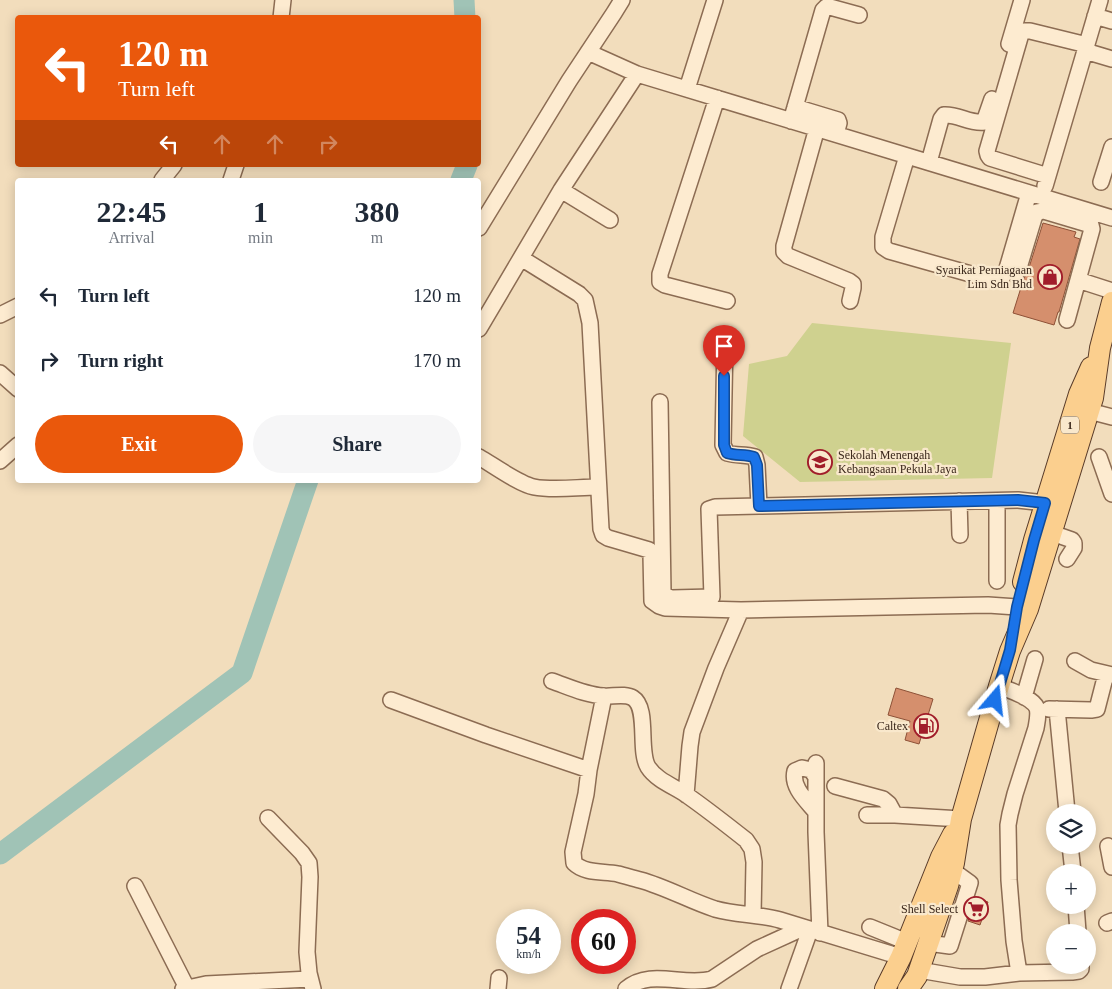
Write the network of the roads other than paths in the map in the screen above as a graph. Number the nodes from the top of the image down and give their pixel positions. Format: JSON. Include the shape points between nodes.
{"nodes":[{"id":1,"x":283,"y":0,"type":"edge"},
{"id":2,"x":622,"y":0,"type":"edge"},
{"id":3,"x":715,"y":0,"type":"edge"},
{"id":4,"x":1022,"y":0,"type":"edge"},
{"id":5,"x":1100,"y":0,"type":"edge"},
{"id":6,"x":280,"y":15,"type":"edge"},
{"id":7,"x":859,"y":15,"type":"dead end"},
{"id":8,"x":1095,"y":16,"type":"junction"},
{"id":9,"x":1112,"y":21,"type":"edge"},
{"id":10,"x":1086,"y":48,"type":"junction"},
{"id":11,"x":588,"y":52,"type":"junction"},
{"id":12,"x":1112,"y":59,"type":"edge"},
{"id":13,"x":638,"y":74,"type":"junction"},
{"id":14,"x":687,"y":89,"type":"junction"},
{"id":15,"x":717,"y":98,"type":"junction"},
{"id":16,"x":793,"y":114,"type":"junction"},
{"id":17,"x":817,"y":128,"type":"junction"},
{"id":18,"x":836,"y":134,"type":"junction"},
{"id":19,"x":1112,"y":147,"type":"edge"},
{"id":20,"x":907,"y":156,"type":"junction"},
{"id":21,"x":929,"y":162,"type":"junction"},
{"id":22,"x":172,"y":167,"type":"edge"},
{"id":23,"x":1048,"y":176,"type":"junction"},
{"id":24,"x":164,"y":178,"type":"edge"},
{"id":25,"x":1101,"y":182,"type":"dead end"},
{"id":26,"x":561,"y":190,"type":"junction"},
{"id":27,"x":1036,"y":195,"type":"junction"},
{"id":28,"x":1112,"y":218,"type":"edge"},
{"id":29,"x":610,"y":220,"type":"dead end"},
{"id":30,"x":481,"y":225,"type":"edge"},
{"id":31,"x":521,"y":258,"type":"junction"},
{"id":32,"x":1018,"y":271,"type":"dead end"},
{"id":33,"x":1078,"y":280,"type":"junction"},
{"id":34,"x":1112,"y":291,"type":"edge"},
{"id":35,"x":727,"y":301,"type":"dead end"},
{"id":36,"x":850,"y":301,"type":"dead end"},
{"id":37,"x":15,"y":307,"type":"edge"},
{"id":38,"x":1111,"y":312,"type":"edge"},
{"id":39,"x":0,"y":314,"type":"edge"},
{"id":40,"x":1066,"y":320,"type":"dead end"},
{"id":41,"x":481,"y":325,"type":"edge"},
{"id":42,"x":725,"y":341,"type":"dead end"},
{"id":43,"x":1100,"y":348,"type":"junction"},
{"id":44,"x":0,"y":372,"type":"edge"},
{"id":45,"x":15,"y":386,"type":"edge"},
{"id":46,"x":660,"y":402,"type":"dead end"},
{"id":47,"x":1089,"y":411,"type":"junction"},
{"id":48,"x":1112,"y":417,"type":"edge"},
{"id":49,"x":1080,"y":442,"type":"junction"},
{"id":50,"x":15,"y":448,"type":"edge"},
{"id":51,"x":481,"y":458,"type":"edge"},
{"id":52,"x":1106,"y":459,"type":"edge"},
{"id":53,"x":0,"y":461,"type":"edge"},
{"id":54,"x":598,"y":487,"type":"junction"},
{"id":55,"x":1112,"y":494,"type":"edge"},
{"id":56,"x":997,"y":500,"type":"junction"},
{"id":57,"x":959,"y":501,"type":"junction"},
{"id":58,"x":1052,"y":505,"type":"junction"},
{"id":59,"x":759,"y":506,"type":"junction"},
{"id":60,"x":1052,"y":533,"type":"junction"},
{"id":61,"x":960,"y":535,"type":"dead end"},
{"id":62,"x":1067,"y":559,"type":"dead end"},
{"id":63,"x":997,"y":581,"type":"dead end"},
{"id":64,"x":1017,"y":607,"type":"junction"},
{"id":65,"x":741,"y":610,"type":"junction"},
{"id":66,"x":1010,"y":650,"type":"junction"},
{"id":67,"x":1035,"y":659,"type":"dead end"},
{"id":68,"x":1075,"y":661,"type":"dead end"},
{"id":69,"x":1109,"y":675,"type":"edge"},
{"id":70,"x":552,"y":682,"type":"dead end"},
{"id":71,"x":999,"y":686,"type":"junction"},
{"id":72,"x":604,"y":696,"type":"junction"},
{"id":73,"x":1024,"y":697,"type":"junction"},
{"id":74,"x":391,"y":700,"type":"dead end"},
{"id":75,"x":1058,"y":708,"type":"junction"},
{"id":76,"x":1037,"y":709,"type":"junction"},
{"id":77,"x":589,"y":770,"type":"junction"},
{"id":78,"x":835,"y":786,"type":"dead end"},
{"id":79,"x":686,"y":794,"type":"junction"},
{"id":80,"x":1066,"y":804,"type":"edge"},
{"id":81,"x":816,"y":812,"type":"junction"},
{"id":82,"x":867,"y":815,"type":"dead end"},
{"id":83,"x":895,"y":815,"type":"junction"},
{"id":84,"x":268,"y":818,"type":"dead end"},
{"id":85,"x":961,"y":819,"type":"junction"},
{"id":86,"x":1108,"y":846,"type":"dead end"},
{"id":87,"x":1112,"y":867,"type":"edge"},
{"id":88,"x":135,"y":886,"type":"dead end"},
{"id":89,"x":753,"y":915,"type":"junction"},
{"id":90,"x":870,"y":927,"type":"dead end"},
{"id":91,"x":811,"y":930,"type":"junction"},
{"id":92,"x":904,"y":950,"type":"junction"},
{"id":93,"x":1019,"y":972,"type":"junction"},
{"id":94,"x":1046,"y":972,"type":"edge"},
{"id":95,"x":914,"y":981,"type":"edge"},
{"id":96,"x":312,"y":984,"type":"edge"},
{"id":97,"x":185,"y":988,"type":"edge"},
{"id":98,"x":626,"y":989,"type":"edge"},
{"id":99,"x":789,"y":989,"type":"edge"},
{"id":100,"x":885,"y":989,"type":"edge"}],
"edges":[{"from":1,"to":6,"type":"street"},
{"from":2,"to":11,"type":"street"},
{"from":3,"to":14,"type":"street"},
{"from":4,"to":21,"type":"street","via":[[984,122],[944,115]]},
{"from":5,"to":8,"type":"street"},
{"from":7,"to":16,"type":"street","via":[[830,7],[823,10]]},
{"from":8,"to":9,"type":"street"},
{"from":8,"to":10,"type":"street"},
{"from":10,"to":12,"type":"street"},
{"from":10,"to":23,"type":"street"},
{"from":10,"to":23,"type":"street","via":[[1030,31],[1021,34],[987,151],[990,158]]},
{"from":11,"to":13,"type":"street"},
{"from":11,"to":30,"type":"street"},
{"from":13,"to":14,"type":"street"},
{"from":13,"to":26,"type":"street"},
{"from":14,"to":15,"type":"street"},
{"from":15,"to":16,"type":"street"},
{"from":15,"to":35,"type":"street","via":[[660,282]]},
{"from":16,"to":17,"type":"street"},
{"from":16,"to":18,"type":"street","via":[[838,120]]},
{"from":17,"to":18,"type":"street"},
{"from":17,"to":36,"type":"street","via":[[784,252],[849,281],[853,284]]},
{"from":18,"to":20,"type":"street"},
{"from":19,"to":25,"type":"street"},
{"from":20,"to":21,"type":"street"},
{"from":20,"to":27,"type":"street","via":[[883,237],[883,247],[889,251],[992,280],[1001,279]]},
{"from":21,"to":27,"type":"street"},
{"from":22,"to":24,"type":"street"},
{"from":23,"to":27,"type":"street"},
{"from":26,"to":29,"type":"street"},
{"from":26,"to":31,"type":"street"},
{"from":27,"to":28,"type":"street"},
{"from":31,"to":41,"type":"street"},
{"from":31,"to":54,"type":"street","via":[[584,300],[590,323]]},
{"from":32,"to":33,"type":"street","via":[[1034,218],[1037,212],[1044,210],[1091,225]]},
{"from":33,"to":34,"type":"street"},
{"from":33,"to":40,"type":"street"},
{"from":37,"to":39,"type":"street"},
{"from":38,"to":43,"type":"main road","number":"1"},
{"from":42,"to":59,"type":"street","via":[[724,445],[727,453],[754,457]]},
{"from":43,"to":47,"type":"main road","number":"1"},
{"from":43,"to":58,"type":"main road","number":"1","via":[[1079,394]]},
{"from":44,"to":45,"type":"street"},
{"from":46,"to":59,"type":"street","via":[[663,592],[666,596],[712,597],[709,509]]},
{"from":47,"to":48,"type":"street"},
{"from":47,"to":49,"type":"main road","number":"1"},
{"from":49,"to":52,"type":"street"},
{"from":49,"to":58,"type":"main road","number":"1"},
{"from":50,"to":53,"type":"street"},
{"from":51,"to":54,"type":"street","via":[[534,487]]},
{"from":52,"to":55,"type":"street"},
{"from":54,"to":65,"type":"street","via":[[603,535],[649,550],[652,601],[665,608]]},
{"from":56,"to":57,"type":"street"},
{"from":56,"to":58,"type":"street"},
{"from":56,"to":63,"type":"street"},
{"from":57,"to":59,"type":"street"},
{"from":57,"to":61,"type":"street"},
{"from":58,"to":60,"type":"main road","number":"1"},
{"from":58,"to":64,"type":"main road","number":"1","via":[[1034,540]]},
{"from":60,"to":62,"type":"street","via":[[1074,542]]},
{"from":60,"to":66,"type":"main road","number":"1","via":[[1028,610]]},
{"from":64,"to":65,"type":"street"},
{"from":64,"to":66,"type":"main road","number":"1"},
{"from":65,"to":79,"type":"street","via":[[692,732]]},
{"from":66,"to":71,"type":"main road","number":"1"},
{"from":67,"to":73,"type":"street"},
{"from":68,"to":69,"type":"street"},
{"from":69,"to":75,"type":"street","via":[[1097,709]]},
{"from":70,"to":72,"type":"street"},
{"from":71,"to":73,"type":"street"},
{"from":71,"to":85,"type":"main road","number":"1"},
{"from":72,"to":77,"type":"street"},
{"from":72,"to":79,"type":"street","via":[[632,697],[638,702],[648,767],[656,776]]},
{"from":73,"to":76,"type":"street"},
{"from":74,"to":77,"type":"street"},
{"from":75,"to":76,"type":"street"},
{"from":75,"to":80,"type":"street"},
{"from":76,"to":93,"type":"street","via":[[1036,728],[1008,826],[1009,880]]},
{"from":77,"to":89,"type":"street","via":[[574,863],[586,870],[642,880],[717,909]]},
{"from":78,"to":83,"type":"street","via":[[883,799]]},
{"from":79,"to":89,"type":"street","via":[[746,840],[752,850]]},
{"from":81,"to":81,"type":"street","via":[[816,770],[802,768],[795,771],[793,778]]},
{"from":81,"to":91,"type":"street"},
{"from":82,"to":83,"type":"street"},
{"from":83,"to":85,"type":"street"},
{"from":84,"to":96,"type":"street","via":[[309,864],[307,952]]},
{"from":85,"to":92,"type":"main road","number":"1","via":[[941,857]]},
{"from":85,"to":95,"type":"main road","number":"1","via":[[948,886]]},
{"from":86,"to":87,"type":"street"},
{"from":88,"to":97,"type":"street"},
{"from":89,"to":91,"type":"street"},
{"from":90,"to":92,"type":"street"},
{"from":91,"to":92,"type":"street"},
{"from":91,"to":98,"type":"street","via":[[757,949],[712,979],[696,982],[646,980]]},
{"from":91,"to":99,"type":"street"},
{"from":92,"to":100,"type":"main road","number":"1"},
{"from":93,"to":94,"type":"street"},
{"from":93,"to":95,"type":"street"},
{"from":96,"to":97,"type":"street","via":[[206,984]]}]}
